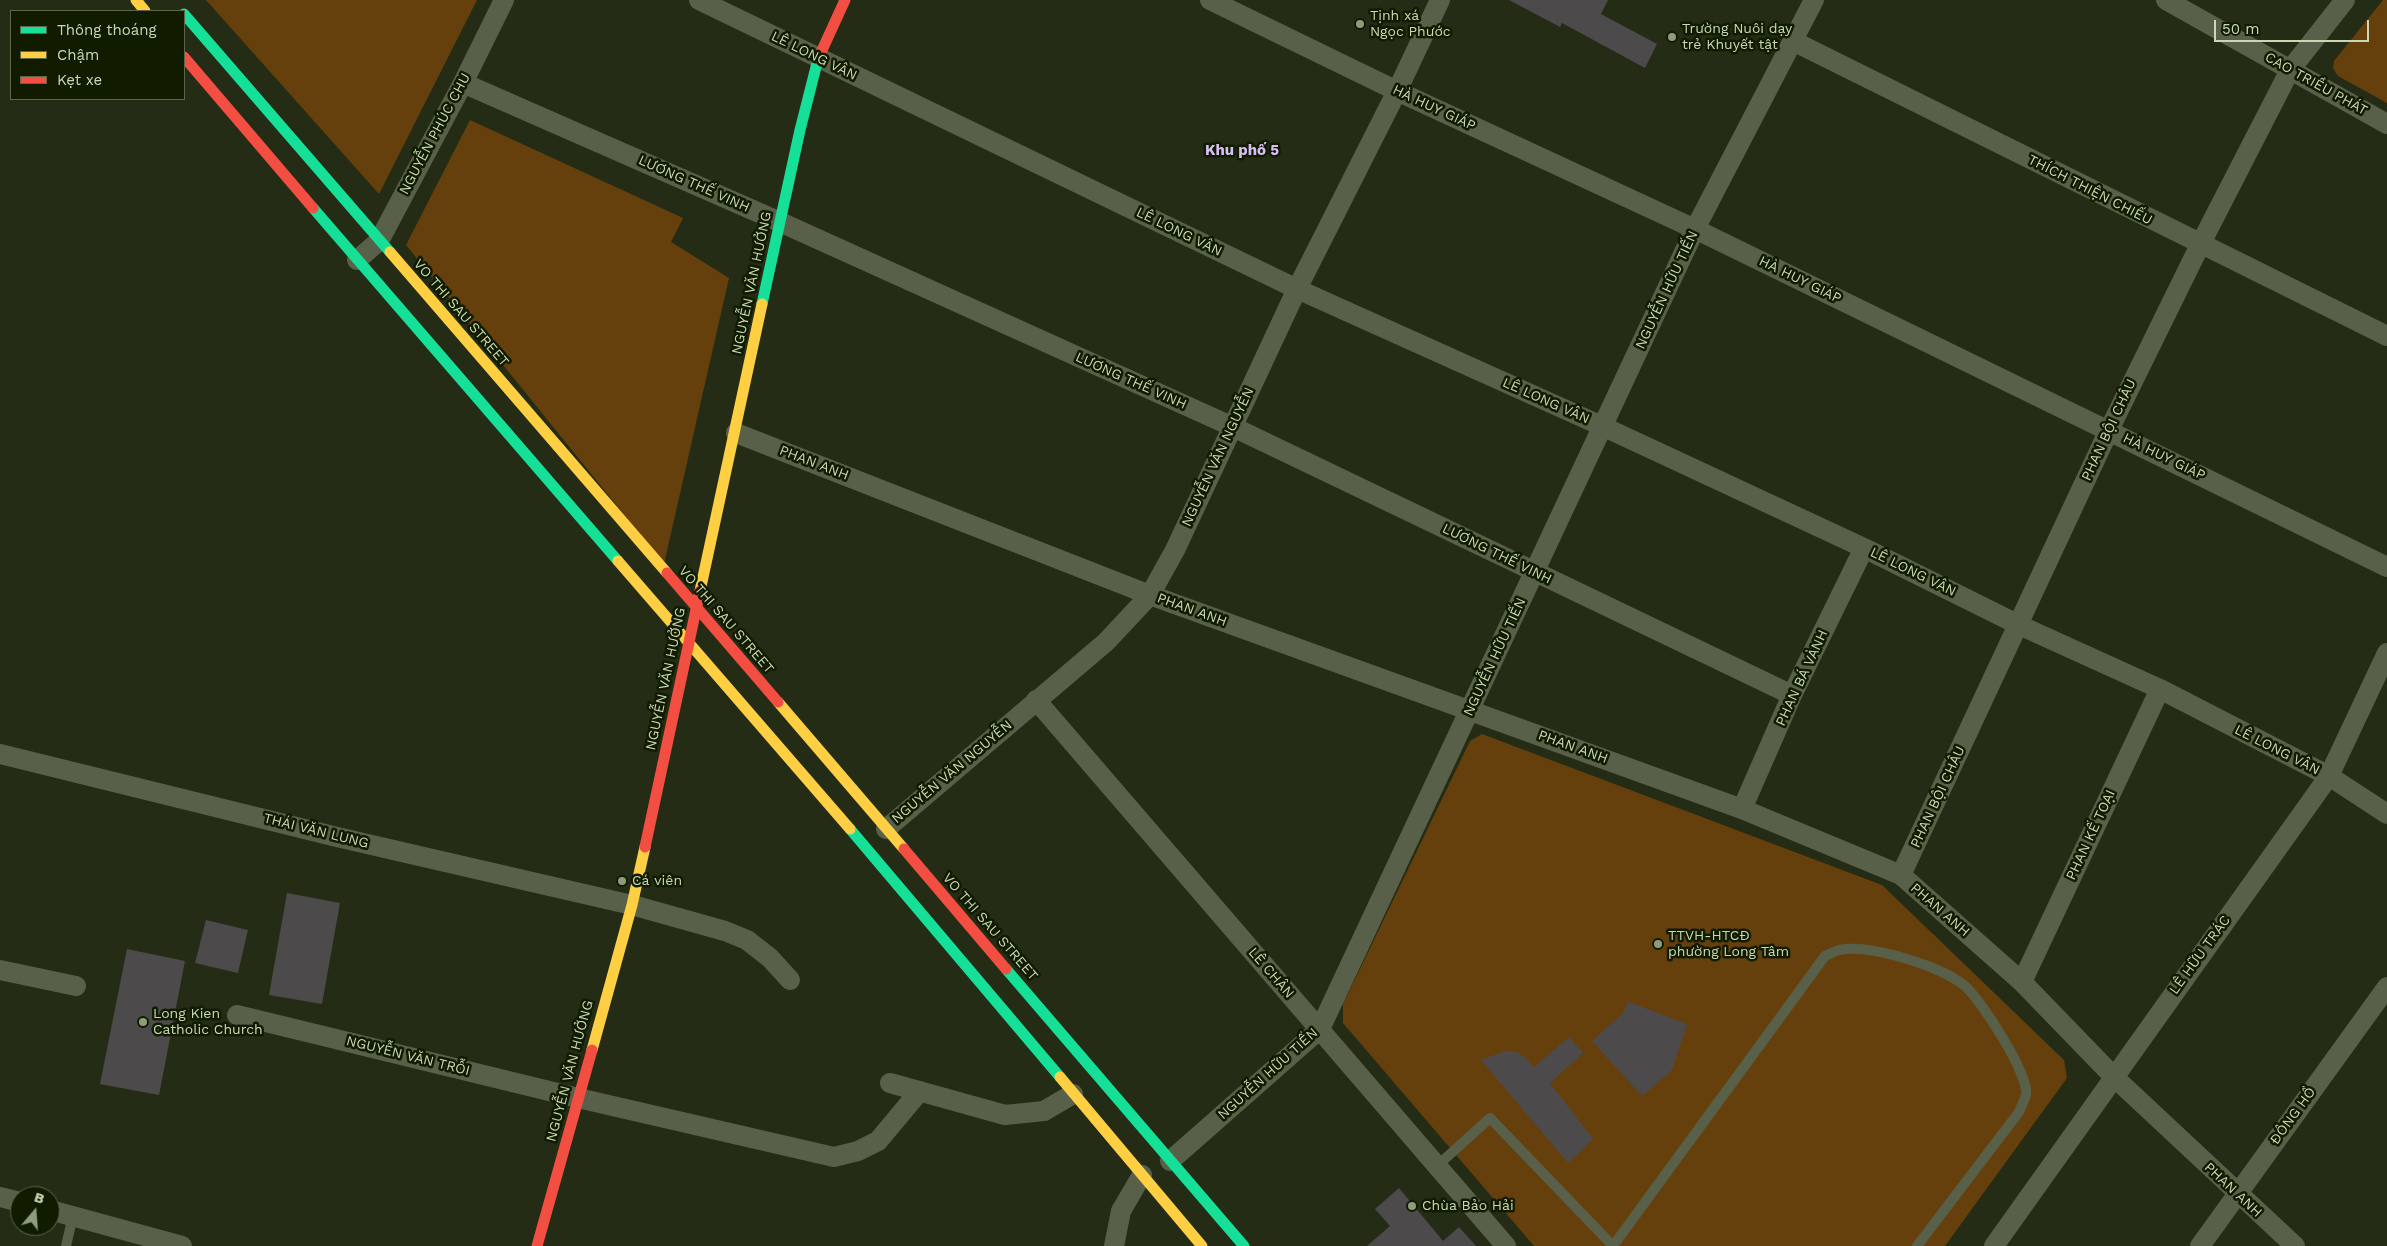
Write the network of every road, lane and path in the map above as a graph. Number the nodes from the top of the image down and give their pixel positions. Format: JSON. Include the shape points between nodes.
{"nodes":[{"id":1,"x":136,"y":0,"type":"edge"},
{"id":2,"x":504,"y":0,"type":"edge"},
{"id":3,"x":699,"y":0,"type":"edge"},
{"id":4,"x":845,"y":0,"type":"edge"},
{"id":5,"x":1210,"y":0,"type":"edge"},
{"id":6,"x":1440,"y":0,"type":"edge"},
{"id":7,"x":1814,"y":0,"type":"edge"},
{"id":8,"x":2166,"y":0,"type":"edge"},
{"id":9,"x":2344,"y":0,"type":"edge"},
{"id":10,"x":144,"y":10,"type":"edge"},
{"id":11,"x":185,"y":15,"type":"edge"},
{"id":12,"x":1794,"y":41,"type":"junction"},
{"id":13,"x":185,"y":58,"type":"edge"},
{"id":14,"x":818,"y":59,"type":"junction"},
{"id":15,"x":2290,"y":70,"type":"junction"},
{"id":16,"x":463,"y":83,"type":"junction"},
{"id":17,"x":1397,"y":91,"type":"junction"},
{"id":18,"x":2387,"y":124,"type":"edge"},
{"id":19,"x":780,"y":222,"type":"junction"},
{"id":20,"x":1695,"y":229,"type":"junction"},
{"id":21,"x":379,"y":241,"type":"junction"},
{"id":22,"x":2200,"y":245,"type":"junction"},
{"id":23,"x":357,"y":260,"type":"junction"},
{"id":24,"x":1297,"y":289,"type":"junction"},
{"id":25,"x":2387,"y":336,"type":"edge"},
{"id":26,"x":1231,"y":426,"type":"junction"},
{"id":27,"x":1604,"y":427,"type":"junction"},
{"id":28,"x":2109,"y":430,"type":"junction"},
{"id":29,"x":736,"y":432,"type":"junction"},
{"id":30,"x":1864,"y":548,"type":"junction"},
{"id":31,"x":2387,"y":568,"type":"edge"},
{"id":32,"x":1534,"y":572,"type":"junction"},
{"id":33,"x":1150,"y":595,"type":"junction"},
{"id":34,"x":697,"y":607,"type":"junction"},
{"id":35,"x":2019,"y":625,"type":"junction"},
{"id":36,"x":689,"y":643,"type":"junction"},
{"id":37,"x":2387,"y":653,"type":"edge"},
{"id":38,"x":2160,"y":689,"type":"junction"},
{"id":39,"x":1792,"y":695,"type":"junction"},
{"id":40,"x":1036,"y":700,"type":"junction"},
{"id":41,"x":1470,"y":709,"type":"junction"},
{"id":42,"x":0,"y":754,"type":"edge"},
{"id":43,"x":2329,"y":776,"type":"junction"},
{"id":44,"x":1742,"y":809,"type":"junction"},
{"id":45,"x":2387,"y":814,"type":"edge"},
{"id":46,"x":886,"y":828,"type":"junction"},
{"id":47,"x":1901,"y":875,"type":"junction"},
{"id":48,"x":632,"y":906,"type":"junction"},
{"id":49,"x":0,"y":970,"type":"edge"},
{"id":50,"x":790,"y":980,"type":"dead end"},
{"id":51,"x":2022,"y":982,"type":"junction"},
{"id":52,"x":76,"y":986,"type":"dead end"},
{"id":53,"x":2387,"y":987,"type":"edge"},
{"id":54,"x":238,"y":1014,"type":"dead end"},
{"id":55,"x":1320,"y":1030,"type":"junction"},
{"id":56,"x":2114,"y":1077,"type":"junction"},
{"id":57,"x":890,"y":1083,"type":"dead end"},
{"id":58,"x":919,"y":1092,"type":"junction"},
{"id":59,"x":1074,"y":1094,"type":"junction"},
{"id":60,"x":578,"y":1098,"type":"junction"},
{"id":61,"x":1170,"y":1160,"type":"junction"},
{"id":62,"x":1437,"y":1166,"type":"junction"},
{"id":63,"x":1142,"y":1175,"type":"junction"},
{"id":64,"x":2236,"y":1194,"type":"junction"},
{"id":65,"x":60,"y":1213,"type":"edge"},
{"id":66,"x":73,"y":1216,"type":"junction"},
{"id":67,"x":66,"y":1246,"type":"edge"},
{"id":68,"x":182,"y":1246,"type":"edge"},
{"id":69,"x":537,"y":1246,"type":"edge"},
{"id":70,"x":1114,"y":1246,"type":"edge"},
{"id":71,"x":1202,"y":1246,"type":"edge"},
{"id":72,"x":1244,"y":1246,"type":"edge"},
{"id":73,"x":1506,"y":1246,"type":"edge"},
{"id":74,"x":1613,"y":1246,"type":"edge"},
{"id":75,"x":1917,"y":1246,"type":"edge"},
{"id":76,"x":1994,"y":1246,"type":"edge"},
{"id":77,"x":2200,"y":1246,"type":"edge"},
{"id":78,"x":2295,"y":1246,"type":"edge"}],
"edges":[{"from":1,"to":10,"type":"main road"},
{"from":2,"to":16,"type":"street","name":"NGUYỄN PHÚC CHU"},
{"from":3,"to":14,"type":"street","name":"LÊ LONG VÂN"},
{"from":4,"to":14,"type":"main road","name":"NGUYỄN VĂN HƯỞNG"},
{"from":5,"to":17,"type":"street","name":"HÀ HUY GIÁP"},
{"from":6,"to":17,"type":"street","name":"NGUYỄN VĂN NGUYỄN"},
{"from":7,"to":12,"type":"street","name":"NGUYỄN HỮU TIẾN"},
{"from":8,"to":15,"type":"street","name":"CAO TRIỀU PHÁT"},
{"from":9,"to":15,"type":"street","name":"PHAN BỘI CHÂU"},
{"from":11,"to":21,"type":"main road","name":"VO THI SAU STREET"},
{"from":12,"to":20,"type":"street","name":"NGUYỄN HỮU TIẾN"},
{"from":12,"to":22,"type":"street","name":"THÍCH THIỆN CHIẾU"},
{"from":13,"to":23,"type":"main road"},
{"from":14,"to":19,"type":"main road","name":"NGUYỄN VĂN HƯỞNG"},
{"from":14,"to":24,"type":"street","name":"LÊ LONG VÂN"},
{"from":15,"to":18,"type":"street","name":"CAO TRIỀU PHÁT"},
{"from":15,"to":22,"type":"street","name":"PHAN BỘI CHÂU"},
{"from":16,"to":19,"type":"street","name":"LƯƠNG THẾ VINH"},
{"from":16,"to":21,"type":"street","name":"NGUYỄN PHÚC CHU"},
{"from":17,"to":20,"type":"street","name":"HÀ HUY GIÁP"},
{"from":17,"to":24,"type":"street","name":"NGUYỄN VĂN NGUYỄN"},
{"from":19,"to":26,"type":"street","name":"LƯƠNG THẾ VINH"},
{"from":19,"to":29,"type":"main road","name":"NGUYỄN VĂN HƯỞNG"},
{"from":20,"to":27,"type":"street","name":"NGUYỄN HỮU TIẾN"},
{"from":20,"to":28,"type":"street","name":"HÀ HUY GIÁP"},
{"from":21,"to":23,"type":"street","name":"NGUYỄN PHÚC CHU"},
{"from":21,"to":34,"type":"main road","name":"VO THI SAU STREET"},
{"from":22,"to":25,"type":"street","name":"THÍCH THIỆN CHIẾU"},
{"from":22,"to":28,"type":"street","name":"PHAN BỘI CHÂU"},
{"from":23,"to":36,"type":"main road"},
{"from":24,"to":26,"type":"street","name":"NGUYỄN VĂN NGUYỄN"},
{"from":24,"to":27,"type":"street","name":"LÊ LONG VÂN"},
{"from":26,"to":32,"type":"street","name":"LƯƠNG THẾ VINH"},
{"from":26,"to":33,"type":"street","name":"NGUYỄN VĂN NGUYỄN","via":[[1175,550]]},
{"from":27,"to":30,"type":"street","name":"LÊ LONG VÂN"},
{"from":27,"to":32,"type":"street","name":"NGUYỄN HỮU TIẾN"},
{"from":28,"to":31,"type":"street","name":"HÀ HUY GIÁP"},
{"from":28,"to":35,"type":"street","name":"PHAN BỘI CHÂU"},
{"from":29,"to":33,"type":"street","name":"PHAN ANH"},
{"from":29,"to":34,"type":"main road","name":"NGUYỄN VĂN HƯỞNG"},
{"from":30,"to":35,"type":"street","name":"LÊ LONG VÂN"},
{"from":30,"to":39,"type":"street","name":"PHAN BÁ VÀNH"},
{"from":32,"to":39,"type":"street","name":"LƯƠNG THẾ VINH"},
{"from":32,"to":41,"type":"street","name":"NGUYỄN HỮU TIẾN"},
{"from":33,"to":40,"type":"street","name":"NGUYỄN VĂN NGUYỄN","via":[[1106,642]]},
{"from":33,"to":41,"type":"street","name":"PHAN ANH"},
{"from":34,"to":36,"type":"main road","name":"NGUYỄN VĂN HƯỞNG"},
{"from":34,"to":46,"type":"main road","name":"VO THI SAU STREET"},
{"from":35,"to":38,"type":"street","name":"LÊ LONG VÂN"},
{"from":35,"to":47,"type":"street","name":"PHAN BỘI CHÂU"},
{"from":36,"to":48,"type":"main road","name":"NGUYỄN VĂN HƯỞNG"},
{"from":36,"to":59,"type":"main road"},
{"from":37,"to":43,"type":"street","name":"LÊ HỮU TRÁC"},
{"from":38,"to":43,"type":"street","name":"LÊ LONG VÂN"},
{"from":38,"to":51,"type":"street","name":"PHAN KẾ TOẠI"},
{"from":39,"to":44,"type":"street","name":"PHAN BÁ VÀNH"},
{"from":40,"to":46,"type":"street","name":"NGUYỄN VĂN NGUYỄN"},
{"from":40,"to":55,"type":"street","name":"LÊ CHÂN"},
{"from":41,"to":44,"type":"street","name":"PHAN ANH"},
{"from":41,"to":55,"type":"street","name":"NGUYỄN HỮU TIẾN"},
{"from":42,"to":48,"type":"street","name":"THÁI VĂN LUNG"},
{"from":43,"to":45,"type":"street","name":"LÊ LONG VÂN"},
{"from":43,"to":56,"type":"street","name":"LÊ HỮU TRÁC"},
{"from":44,"to":47,"type":"street","name":"PHAN ANH"},
{"from":46,"to":61,"type":"main road","name":"VO THI SAU STREET"},
{"from":47,"to":51,"type":"street","name":"PHAN ANH"},
{"from":48,"to":50,"type":"street","name":"THÁI VĂN LUNG","via":[[747,940]]},
{"from":48,"to":60,"type":"main road","name":"NGUYỄN VĂN HƯỞNG"},
{"from":49,"to":52,"type":"street"},
{"from":51,"to":56,"type":"street","name":"PHAN ANH"},
{"from":53,"to":64,"type":"street","name":"ĐÔNG HỒ"},
{"from":54,"to":60,"type":"street","name":"NGUYỄN VĂN TRỖI"},
{"from":55,"to":61,"type":"street","name":"NGUYỄN HỮU TIẾN"},
{"from":55,"to":62,"type":"street","name":"LÊ CHÂN"},
{"from":56,"to":64,"type":"street","name":"PHAN ANH"},
{"from":56,"to":76,"type":"street","name":"LÊ HỮU TRÁC"},
{"from":57,"to":58,"type":"street"},
{"from":58,"to":59,"type":"street","via":[[1006,1115],[1044,1111]]},
{"from":58,"to":60,"type":"street","name":"NGUYỄN VĂN TRỖI","via":[[878,1141],[858,1151],[834,1157]]},
{"from":59,"to":63,"type":"main road"},
{"from":60,"to":69,"type":"main road","name":"NGUYỄN VĂN HƯỞNG"},
{"from":61,"to":72,"type":"main road","name":"VO THI SAU STREET"},
{"from":62,"to":73,"type":"street","name":"LÊ CHÂN"},
{"from":62,"to":74,"type":"lane","via":[[1490,1118]]},
{"from":63,"to":70,"type":"street","via":[[1121,1211]]},
{"from":63,"to":71,"type":"main road"},
{"from":64,"to":77,"type":"street","name":"ĐÔNG HỒ"},
{"from":64,"to":78,"type":"street","name":"PHAN ANH"},
{"from":65,"to":66,"type":"street"},
{"from":66,"to":67,"type":"lane"},
{"from":66,"to":68,"type":"street"},
{"from":74,"to":75,"type":"lane","via":[[1825,956],[1840,950],[1881,952],[1926,964],[1964,986],[2006,1044],[2024,1082],[2026,1093],[2019,1112]]}]}
